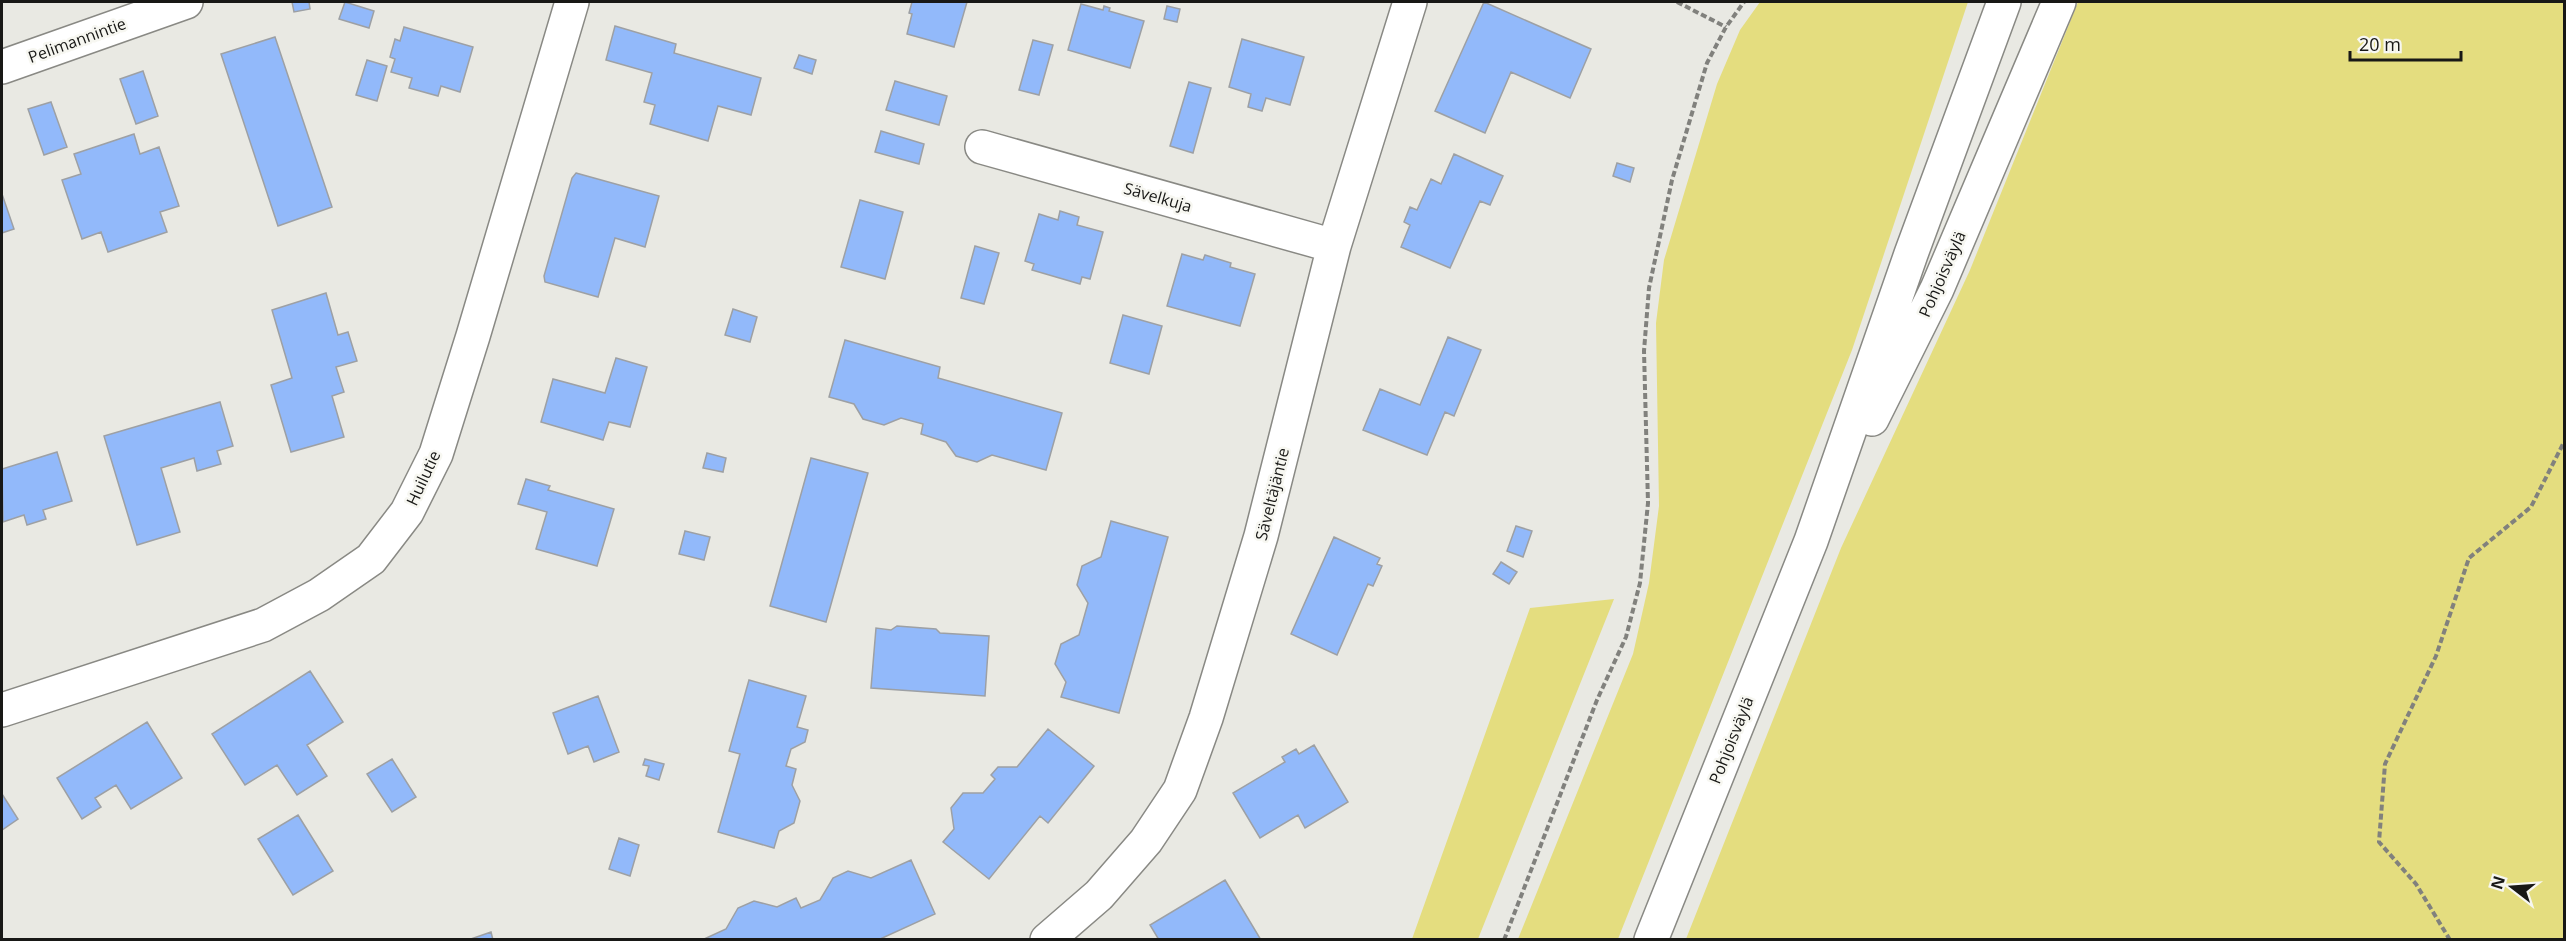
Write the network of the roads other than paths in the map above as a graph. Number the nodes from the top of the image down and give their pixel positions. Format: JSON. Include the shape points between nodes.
{"nodes":[{"id":1,"x":186,"y":2,"type":"edge"},
{"id":2,"x":572,"y":2,"type":"edge"},
{"id":3,"x":1410,"y":2,"type":"edge"},
{"id":4,"x":2004,"y":2,"type":"edge"},
{"id":5,"x":2059,"y":2,"type":"edge"},
{"id":6,"x":2,"y":67,"type":"edge"},
{"id":7,"x":982,"y":147,"type":"dead end"},
{"id":8,"x":1334,"y":246,"type":"junction"},
{"id":9,"x":1810,"y":541,"type":"junction"},
{"id":10,"x":2,"y":710,"type":"edge"},
{"id":11,"x":1047,"y":939,"type":"edge"},
{"id":12,"x":1651,"y":939,"type":"edge"}],
"edges":[{"from":1,"to":6,"type":"street","name":"Pelimannintie"},
{"from":2,"to":10,"type":"street","name":"Huilutie","via":[[436,454],[407,512],[371,559],[319,595],[263,625]]},
{"from":3,"to":8,"type":"street","name":"Säveltäjäntie"},
{"from":4,"to":9,"type":"street","name":"Pohjoisväylä"},
{"from":5,"to":9,"type":"street","name":"Pohjoisväylä","via":[[1937,288]]},
{"from":7,"to":8,"type":"street","name":"Sävelkuja"},
{"from":8,"to":11,"type":"street","name":"Säveltäjäntie","via":[[1261,536],[1180,790],[1146,841],[1099,895]]},
{"from":9,"to":12,"type":"street","name":"Pohjoisväylä"}]}
